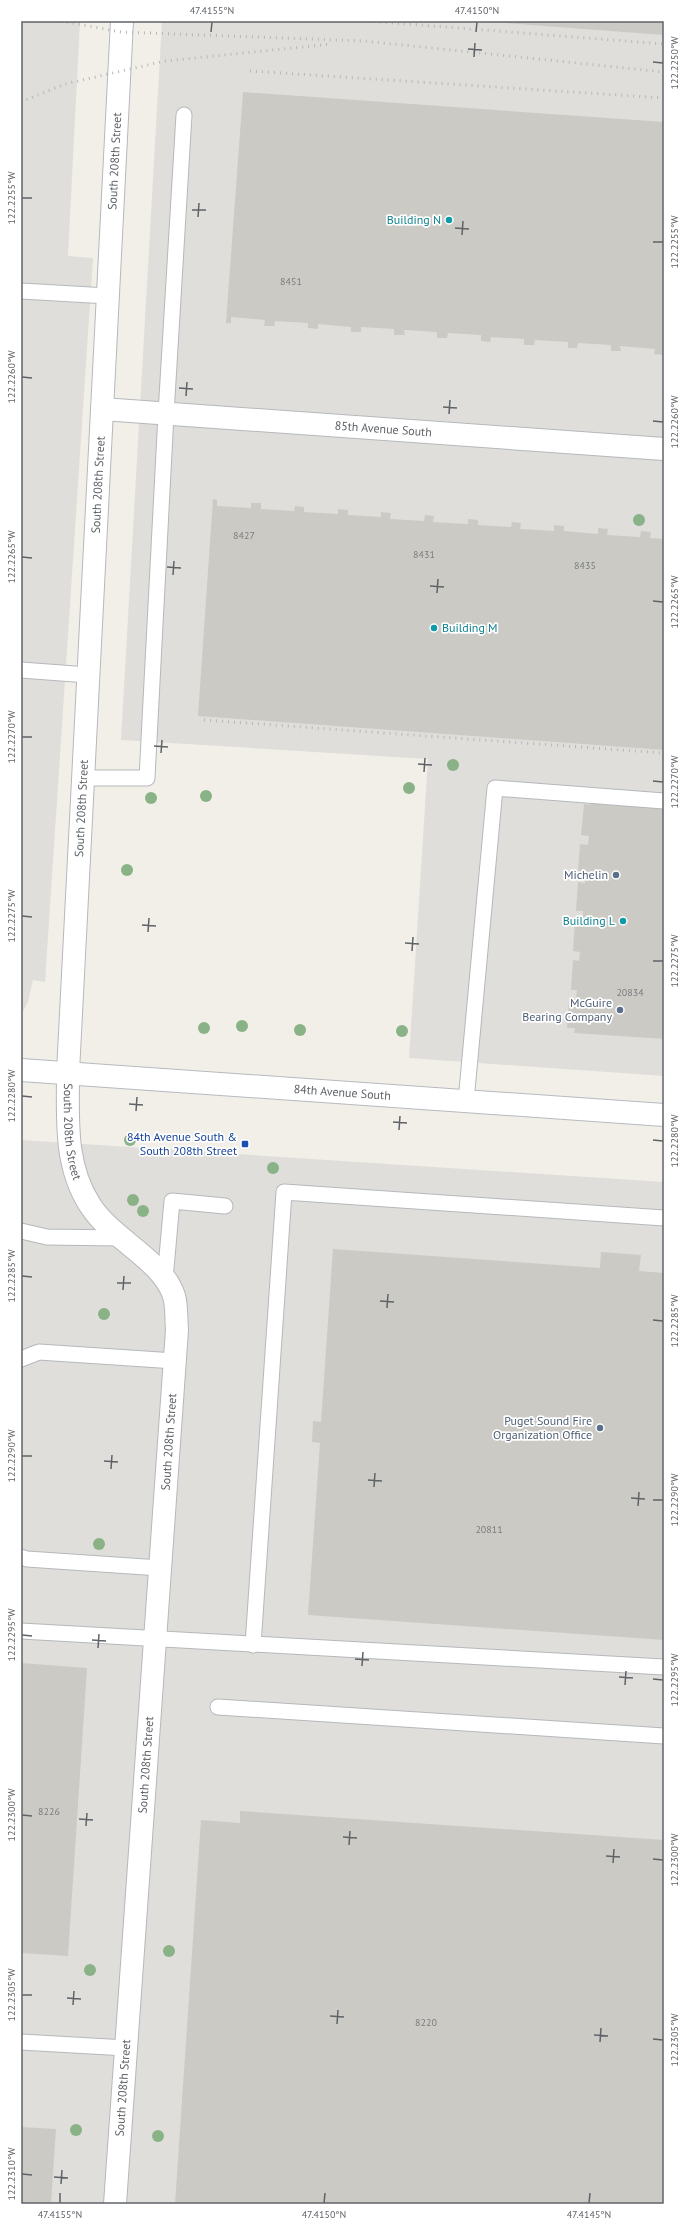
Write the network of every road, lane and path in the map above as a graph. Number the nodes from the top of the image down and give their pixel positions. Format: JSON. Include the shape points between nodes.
{"nodes":[{"id":1,"x":122,"y":21,"type":"edge"},
{"id":2,"x":184,"y":116,"type":"dead end"},
{"id":3,"x":21,"y":291,"type":"edge"},
{"id":4,"x":108,"y":296,"type":"junction"},
{"id":5,"x":102,"y":409,"type":"junction"},
{"id":6,"x":166,"y":414,"type":"junction"},
{"id":7,"x":664,"y":449,"type":"edge"},
{"id":8,"x":21,"y":670,"type":"edge"},
{"id":9,"x":88,"y":674,"type":"junction"},
{"id":10,"x":83,"y":778,"type":"junction"},
{"id":11,"x":664,"y":801,"type":"edge"},
{"id":12,"x":21,"y":1070,"type":"edge"},
{"id":13,"x":68,"y":1072,"type":"junction"},
{"id":14,"x":466,"y":1101,"type":"junction"},
{"id":15,"x":664,"y":1115,"type":"edge"},
{"id":16,"x":225,"y":1206,"type":"dead end"},
{"id":17,"x":664,"y":1218,"type":"edge"},
{"id":18,"x":21,"y":1231,"type":"edge"},
{"id":19,"x":119,"y":1238,"type":"junction"},
{"id":20,"x":165,"y":1279,"type":"junction"},
{"id":21,"x":21,"y":1359,"type":"edge"},
{"id":22,"x":175,"y":1361,"type":"junction"},
{"id":23,"x":21,"y":1557,"type":"edge"},
{"id":24,"x":160,"y":1568,"type":"junction"},
{"id":25,"x":21,"y":1631,"type":"edge"},
{"id":26,"x":155,"y":1639,"type":"junction"},
{"id":27,"x":253,"y":1645,"type":"junction"},
{"id":28,"x":664,"y":1667,"type":"edge"},
{"id":29,"x":218,"y":1707,"type":"dead end"},
{"id":30,"x":664,"y":1736,"type":"edge"},
{"id":31,"x":21,"y":2042,"type":"edge"},
{"id":32,"x":126,"y":2048,"type":"junction"},
{"id":33,"x":115,"y":2204,"type":"edge"}],
"edges":[{"from":1,"to":4,"type":"street","name":"South 208th Street"},
{"from":2,"to":6,"type":"lane"},
{"from":3,"to":4,"type":"lane"},
{"from":4,"to":5,"type":"street","name":"South 208th Street"},
{"from":5,"to":6,"type":"street","name":"85th Avenue South"},
{"from":5,"to":9,"type":"street","name":"South 208th Street"},
{"from":6,"to":7,"type":"street","name":"85th Avenue South"},
{"from":6,"to":10,"type":"lane","via":[[147,778]]},
{"from":8,"to":9,"type":"lane"},
{"from":9,"to":10,"type":"street","name":"South 208th Street"},
{"from":10,"to":13,"type":"street","name":"South 208th Street"},
{"from":11,"to":14,"type":"lane","via":[[495,788]]},
{"from":12,"to":13,"type":"street","name":"84th Avenue South"},
{"from":13,"to":14,"type":"street","name":"84th Avenue South"},
{"from":13,"to":19,"type":"street","name":"South 208th Street","via":[[68,1136],[74,1172],[90,1206]]},
{"from":14,"to":15,"type":"street","name":"84th Avenue South"},
{"from":16,"to":20,"type":"lane","via":[[172,1201]]},
{"from":17,"to":27,"type":"lane","via":[[284,1192]]},
{"from":18,"to":19,"type":"lane","via":[[47,1237]]},
{"from":19,"to":20,"type":"street","name":"South 208th Street","via":[[154,1266]]},
{"from":20,"to":22,"type":"street","name":"South 208th Street","via":[[174,1297],[177,1330]]},
{"from":21,"to":22,"type":"lane","via":[[38,1352]]},
{"from":22,"to":24,"type":"street","name":"South 208th Street"},
{"from":23,"to":24,"type":"lane"},
{"from":24,"to":26,"type":"street","name":"South 208th Street"},
{"from":25,"to":26,"type":"lane"},
{"from":26,"to":27,"type":"lane"},
{"from":26,"to":32,"type":"street","name":"South 208th Street"},
{"from":27,"to":28,"type":"lane"},
{"from":29,"to":30,"type":"lane"},
{"from":31,"to":32,"type":"lane"},
{"from":32,"to":33,"type":"street","name":"South 208th Street"}]}
